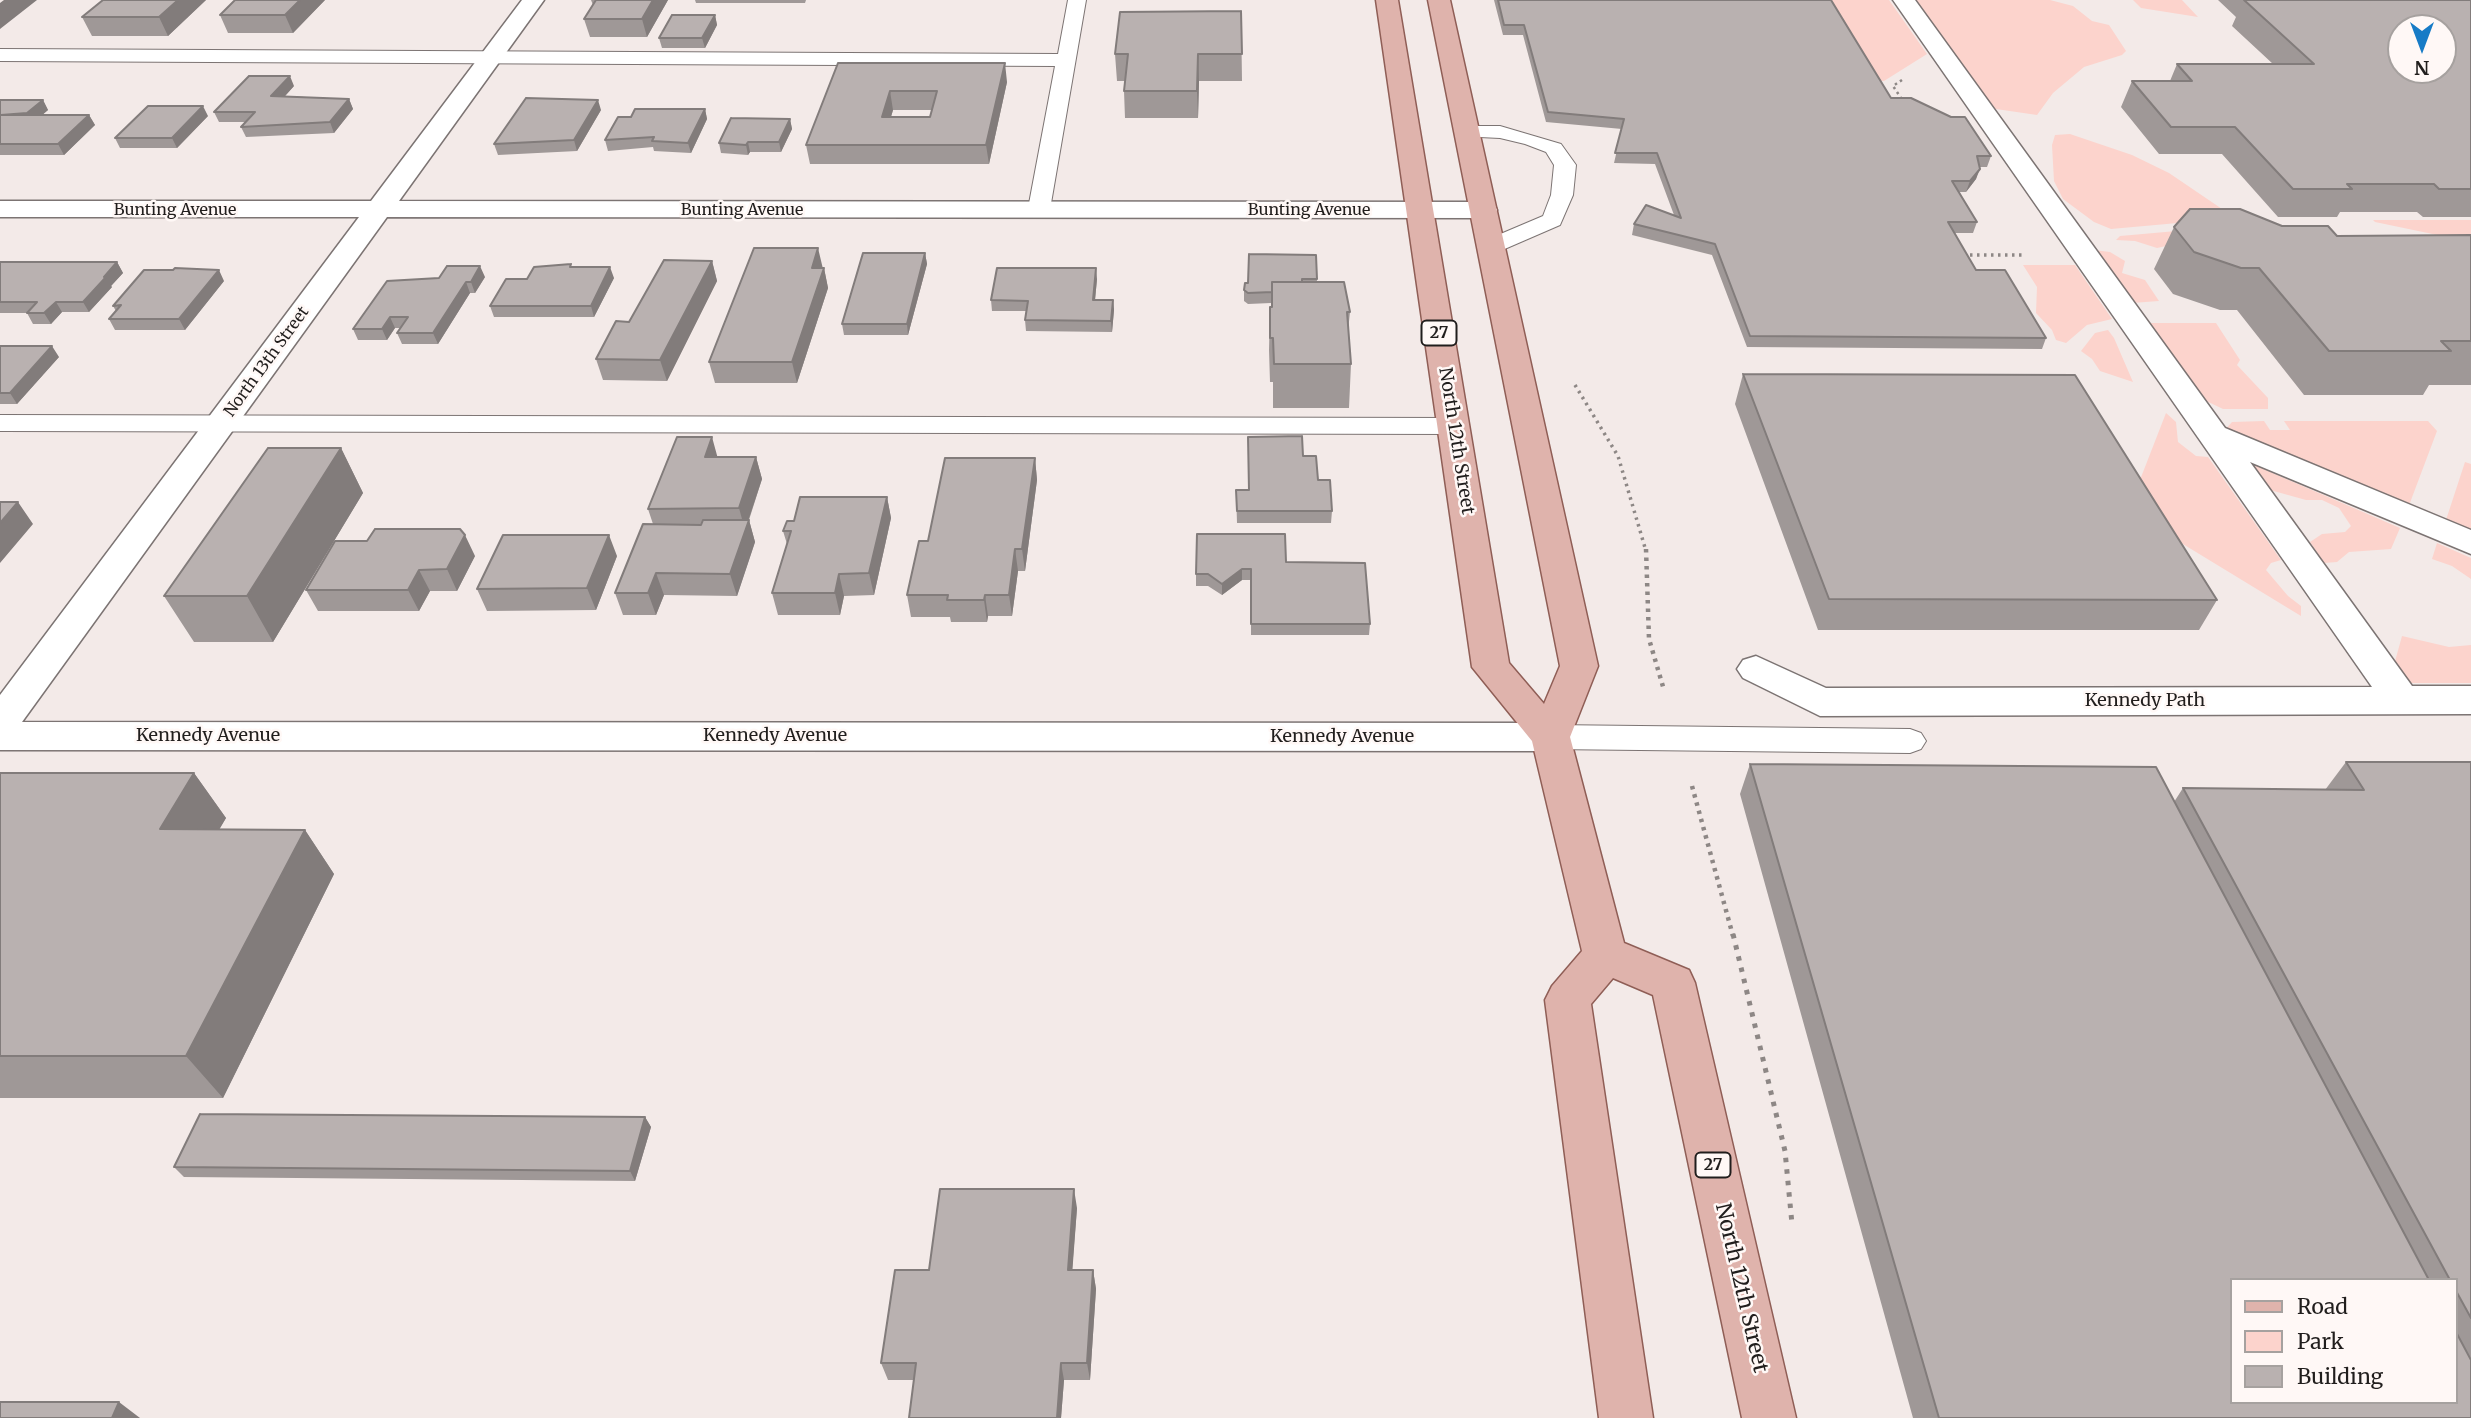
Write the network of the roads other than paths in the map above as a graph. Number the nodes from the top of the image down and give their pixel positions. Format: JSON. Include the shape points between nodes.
{"nodes":[{"id":1,"x":533,"y":0,"type":"edge"},
{"id":2,"x":1077,"y":0,"type":"edge"},
{"id":3,"x":1387,"y":0,"type":"edge"},
{"id":4,"x":1439,"y":0,"type":"edge"},
{"id":5,"x":1904,"y":0,"type":"edge"},
{"id":6,"x":0,"y":55,"type":"edge"},
{"id":7,"x":491,"y":56,"type":"junction"},
{"id":8,"x":1066,"y":60,"type":"junction"},
{"id":9,"x":1466,"y":132,"type":"junction"},
{"id":10,"x":0,"y":209,"type":"edge"},
{"id":11,"x":1040,"y":209,"type":"junction"},
{"id":12,"x":378,"y":210,"type":"junction"},
{"id":13,"x":1419,"y":210,"type":"junction"},
{"id":14,"x":1488,"y":228,"type":"junction"},
{"id":15,"x":0,"y":423,"type":"edge"},
{"id":16,"x":222,"y":424,"type":"junction"},
{"id":17,"x":1454,"y":426,"type":"junction"},
{"id":18,"x":2211,"y":434,"type":"junction"},
{"id":19,"x":2471,"y":543,"type":"edge"},
{"id":20,"x":1756,"y":669,"type":"dead end"},
{"id":21,"x":2402,"y":701,"type":"junction"},
{"id":22,"x":2471,"y":701,"type":"edge"},
{"id":23,"x":0,"y":723,"type":"edge"},
{"id":24,"x":0,"y":736,"type":"edge"},
{"id":25,"x":1550,"y":737,"type":"junction"},
{"id":26,"x":1910,"y":741,"type":"dead end"},
{"id":27,"x":1605,"y":955,"type":"junction"},
{"id":28,"x":1626,"y":1418,"type":"edge"},
{"id":29,"x":1769,"y":1418,"type":"edge"}],
"edges":[{"from":1,"to":7,"type":"street","name":"North 13th Street"},
{"from":2,"to":8,"type":"lane"},
{"from":3,"to":13,"type":"main road","name":"North 12th Street","number":"27"},
{"from":4,"to":9,"type":"main road"},
{"from":5,"to":18,"type":"street"},
{"from":6,"to":7,"type":"lane"},
{"from":7,"to":8,"type":"lane"},
{"from":7,"to":12,"type":"street","name":"North 13th Street"},
{"from":8,"to":11,"type":"lane"},
{"from":9,"to":14,"type":"main road"},
{"from":9,"to":14,"type":"lane","via":[[1500,132],[1531,139],[1554,148],[1565,165],[1562,195],[1552,220]]},
{"from":10,"to":12,"type":"street","name":"Bunting Avenue"},
{"from":11,"to":12,"type":"street","name":"Bunting Avenue"},
{"from":11,"to":13,"type":"street","name":"Bunting Avenue"},
{"from":12,"to":16,"type":"street","name":"North 13th Street"},
{"from":13,"to":14,"type":"street","name":"Bunting Avenue"},
{"from":13,"to":17,"type":"main road","name":"North 12th Street","number":"27"},
{"from":14,"to":25,"type":"main road","via":[[1579,666]]},
{"from":15,"to":16,"type":"lane"},
{"from":16,"to":17,"type":"lane"},
{"from":16,"to":23,"type":"street","name":"North 13th Street"},
{"from":17,"to":25,"type":"main road","name":"North 12th Street","number":"27","via":[[1491,667]]},
{"from":18,"to":19,"type":"street"},
{"from":18,"to":21,"type":"street"},
{"from":20,"to":21,"type":"street","name":"Kennedy Path","via":[[1820,702]]},
{"from":21,"to":22,"type":"street","name":"Kennedy Path"},
{"from":24,"to":25,"type":"street","name":"Kennedy Avenue"},
{"from":25,"to":26,"type":"lane"},
{"from":25,"to":27,"type":"main road","name":"North 12th Street","number":"27"},
{"from":27,"to":28,"type":"main road","via":[[1569,1000]]},
{"from":27,"to":29,"type":"main road","name":"North 12th Street","number":"27","via":[[1673,983]]}]}
